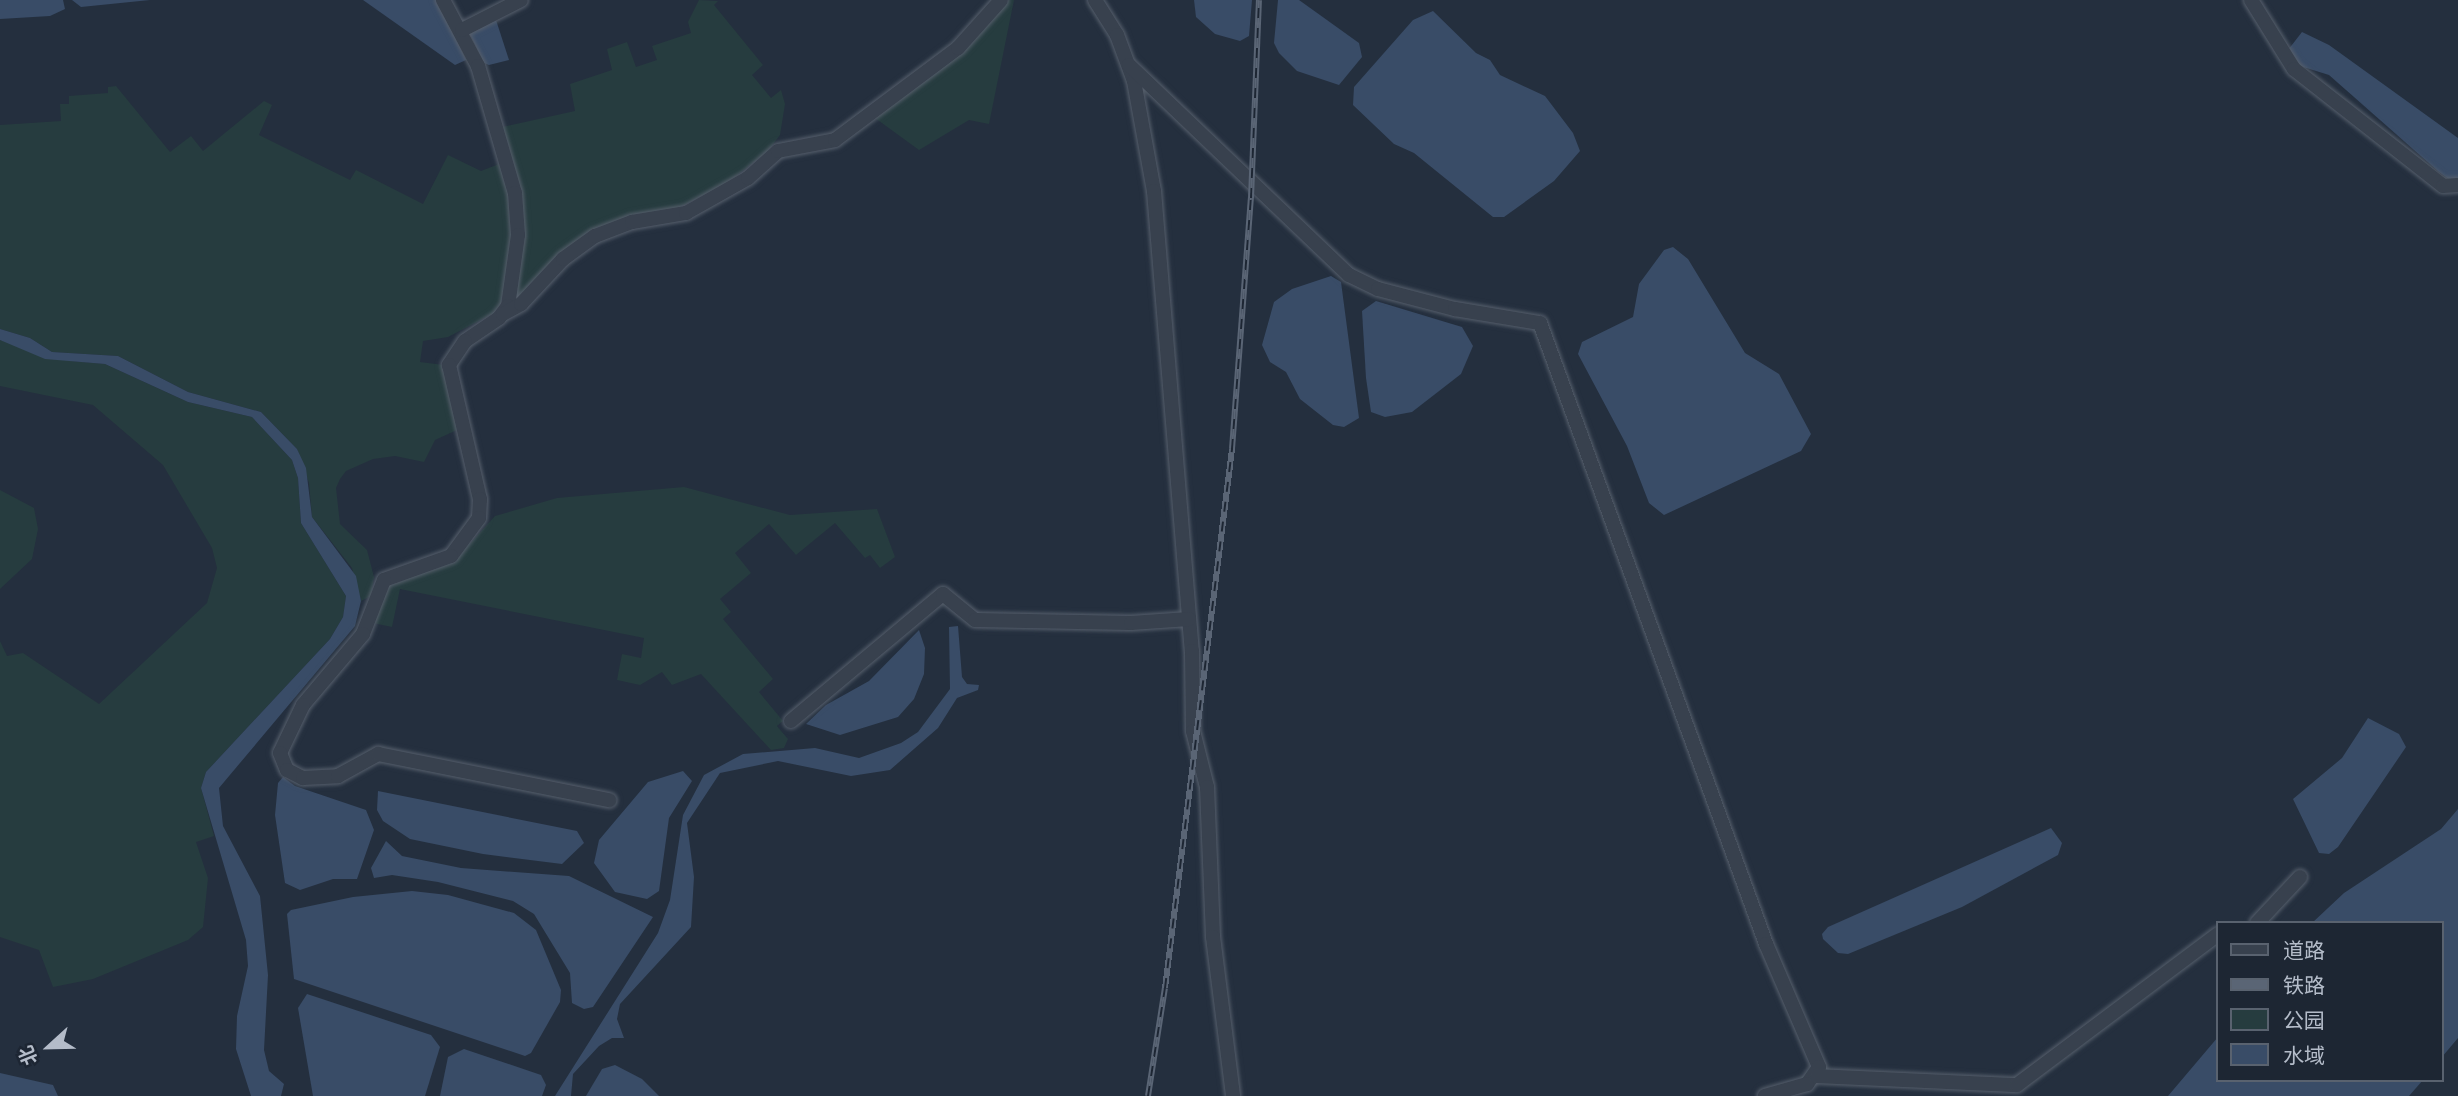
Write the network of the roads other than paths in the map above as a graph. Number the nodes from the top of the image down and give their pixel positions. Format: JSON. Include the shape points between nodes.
{"nodes":[{"id":1,"x":443,"y":0,"type":"edge"},
{"id":2,"x":521,"y":0,"type":"edge"},
{"id":3,"x":1001,"y":0,"type":"edge"},
{"id":4,"x":1095,"y":0,"type":"edge"},
{"id":5,"x":2251,"y":0,"type":"edge"},
{"id":6,"x":462,"y":30,"type":"junction"},
{"id":7,"x":1129,"y":65,"type":"junction"},
{"id":8,"x":2458,"y":185,"type":"edge"},
{"id":9,"x":502,"y":315,"type":"junction"},
{"id":10,"x":1189,"y":619,"type":"junction"},
{"id":11,"x":791,"y":721,"type":"dead end"},
{"id":12,"x":609,"y":800,"type":"dead end"},
{"id":13,"x":2300,"y":877,"type":"dead end"},
{"id":14,"x":2259,"y":921,"type":"edge"},
{"id":15,"x":2216,"y":935,"type":"edge"},
{"id":16,"x":1817,"y":1076,"type":"junction"},
{"id":17,"x":1233,"y":1096,"type":"edge"},
{"id":18,"x":1765,"y":1096,"type":"edge"}],
"edges":[{"from":1,"to":6,"type":"street"},
{"from":2,"to":6,"type":"street"},
{"from":3,"to":9,"type":"street","via":[[958,48],[835,140],[778,151],[748,178],[686,213],[632,222],[595,236],[563,259],[521,304]]},
{"from":4,"to":7,"type":"street"},
{"from":5,"to":8,"type":"street","via":[[2294,69],[2443,186]]},
{"from":6,"to":9,"type":"street","via":[[514,181],[518,235],[514,280]]},
{"from":7,"to":10,"type":"street","via":[[1143,114],[1154,191]]},
{"from":7,"to":16,"type":"street","via":[[1349,275],[1378,289],[1455,309],[1540,323],[1766,944],[1818,1064]]},
{"from":9,"to":12,"type":"street","via":[[465,341],[449,365],[480,499],[479,518],[451,556],[384,580],[363,634],[303,705],[280,753],[287,770],[303,779],[338,776],[378,754]]},
{"from":10,"to":11,"type":"street","via":[[1131,623],[975,620],[943,594]]},
{"from":10,"to":17,"type":"street","via":[[1193,732],[1207,787],[1213,937]]},
{"from":13,"to":14,"type":"street"},
{"from":15,"to":16,"type":"street","via":[[2017,1085]]},
{"from":16,"to":18,"type":"street","via":[[1802,1086]]}]}
